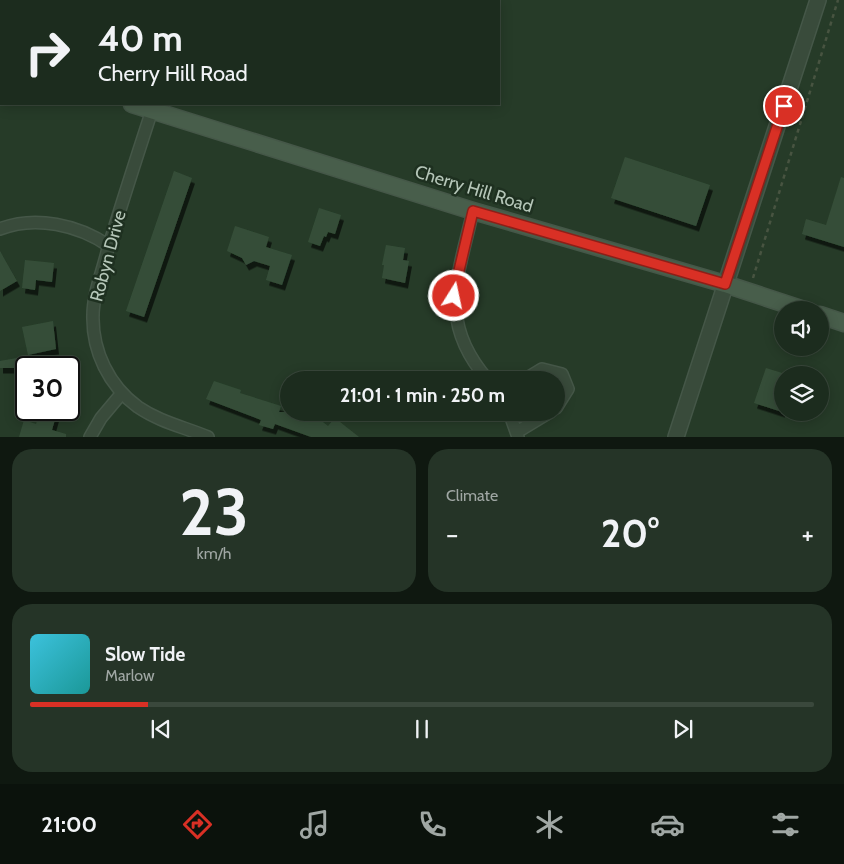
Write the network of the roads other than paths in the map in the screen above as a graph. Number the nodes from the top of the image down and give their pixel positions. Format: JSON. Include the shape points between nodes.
{"nodes":[{"id":1,"x":818,"y":0,"type":"edge"},
{"id":2,"x":139,"y":105,"type":"edge"},
{"id":3,"x":153,"y":107,"type":"edge"},
{"id":4,"x":473,"y":211,"type":"junction"},
{"id":5,"x":1,"y":226,"type":"edge"},
{"id":6,"x":109,"y":246,"type":"junction"},
{"id":7,"x":725,"y":284,"type":"junction"},
{"id":8,"x":776,"y":301,"type":"edge"},
{"id":9,"x":829,"y":318,"type":"edge"},
{"id":10,"x":844,"y":323,"type":"edge"},
{"id":11,"x":481,"y":371,"type":"edge"},
{"id":12,"x":565,"y":382,"type":"edge"},
{"id":13,"x":122,"y":393,"type":"junction"},
{"id":14,"x":565,"y":394,"type":"edge"},
{"id":15,"x":512,"y":421,"type":"edge"},
{"id":16,"x":536,"y":421,"type":"edge"},
{"id":17,"x":517,"y":434,"type":"edge"},
{"id":18,"x":90,"y":436,"type":"edge"},
{"id":19,"x":208,"y":436,"type":"edge"},
{"id":20,"x":676,"y":436,"type":"edge"}],
"edges":[{"from":1,"to":7,"type":"street"},
{"from":2,"to":3,"type":"main road","name":"Cherry Hill Road"},
{"from":3,"to":4,"type":"main road","name":"Cherry Hill Road"},
{"from":3,"to":6,"type":"street","name":"Robyn Drive"},
{"from":4,"to":7,"type":"main road","name":"Cherry Hill Road"},
{"from":4,"to":11,"type":"street","via":[[454,296],[459,334],[468,354]]},
{"from":5,"to":6,"type":"street","via":[[41,223],[64,226]]},
{"from":6,"to":13,"type":"street","name":"Robyn Drive","via":[[95,296],[93,326],[103,365]]},
{"from":7,"to":8,"type":"main road","name":"Cherry Hill Road"},
{"from":7,"to":20,"type":"street"},
{"from":9,"to":10,"type":"main road"},
{"from":12,"to":14,"type":"street","via":[[568,389]]},
{"from":13,"to":18,"type":"street"},
{"from":13,"to":19,"type":"street","name":"Robyn Drive","via":[[159,419]]},
{"from":15,"to":17,"type":"street"},
{"from":16,"to":17,"type":"street"}]}
